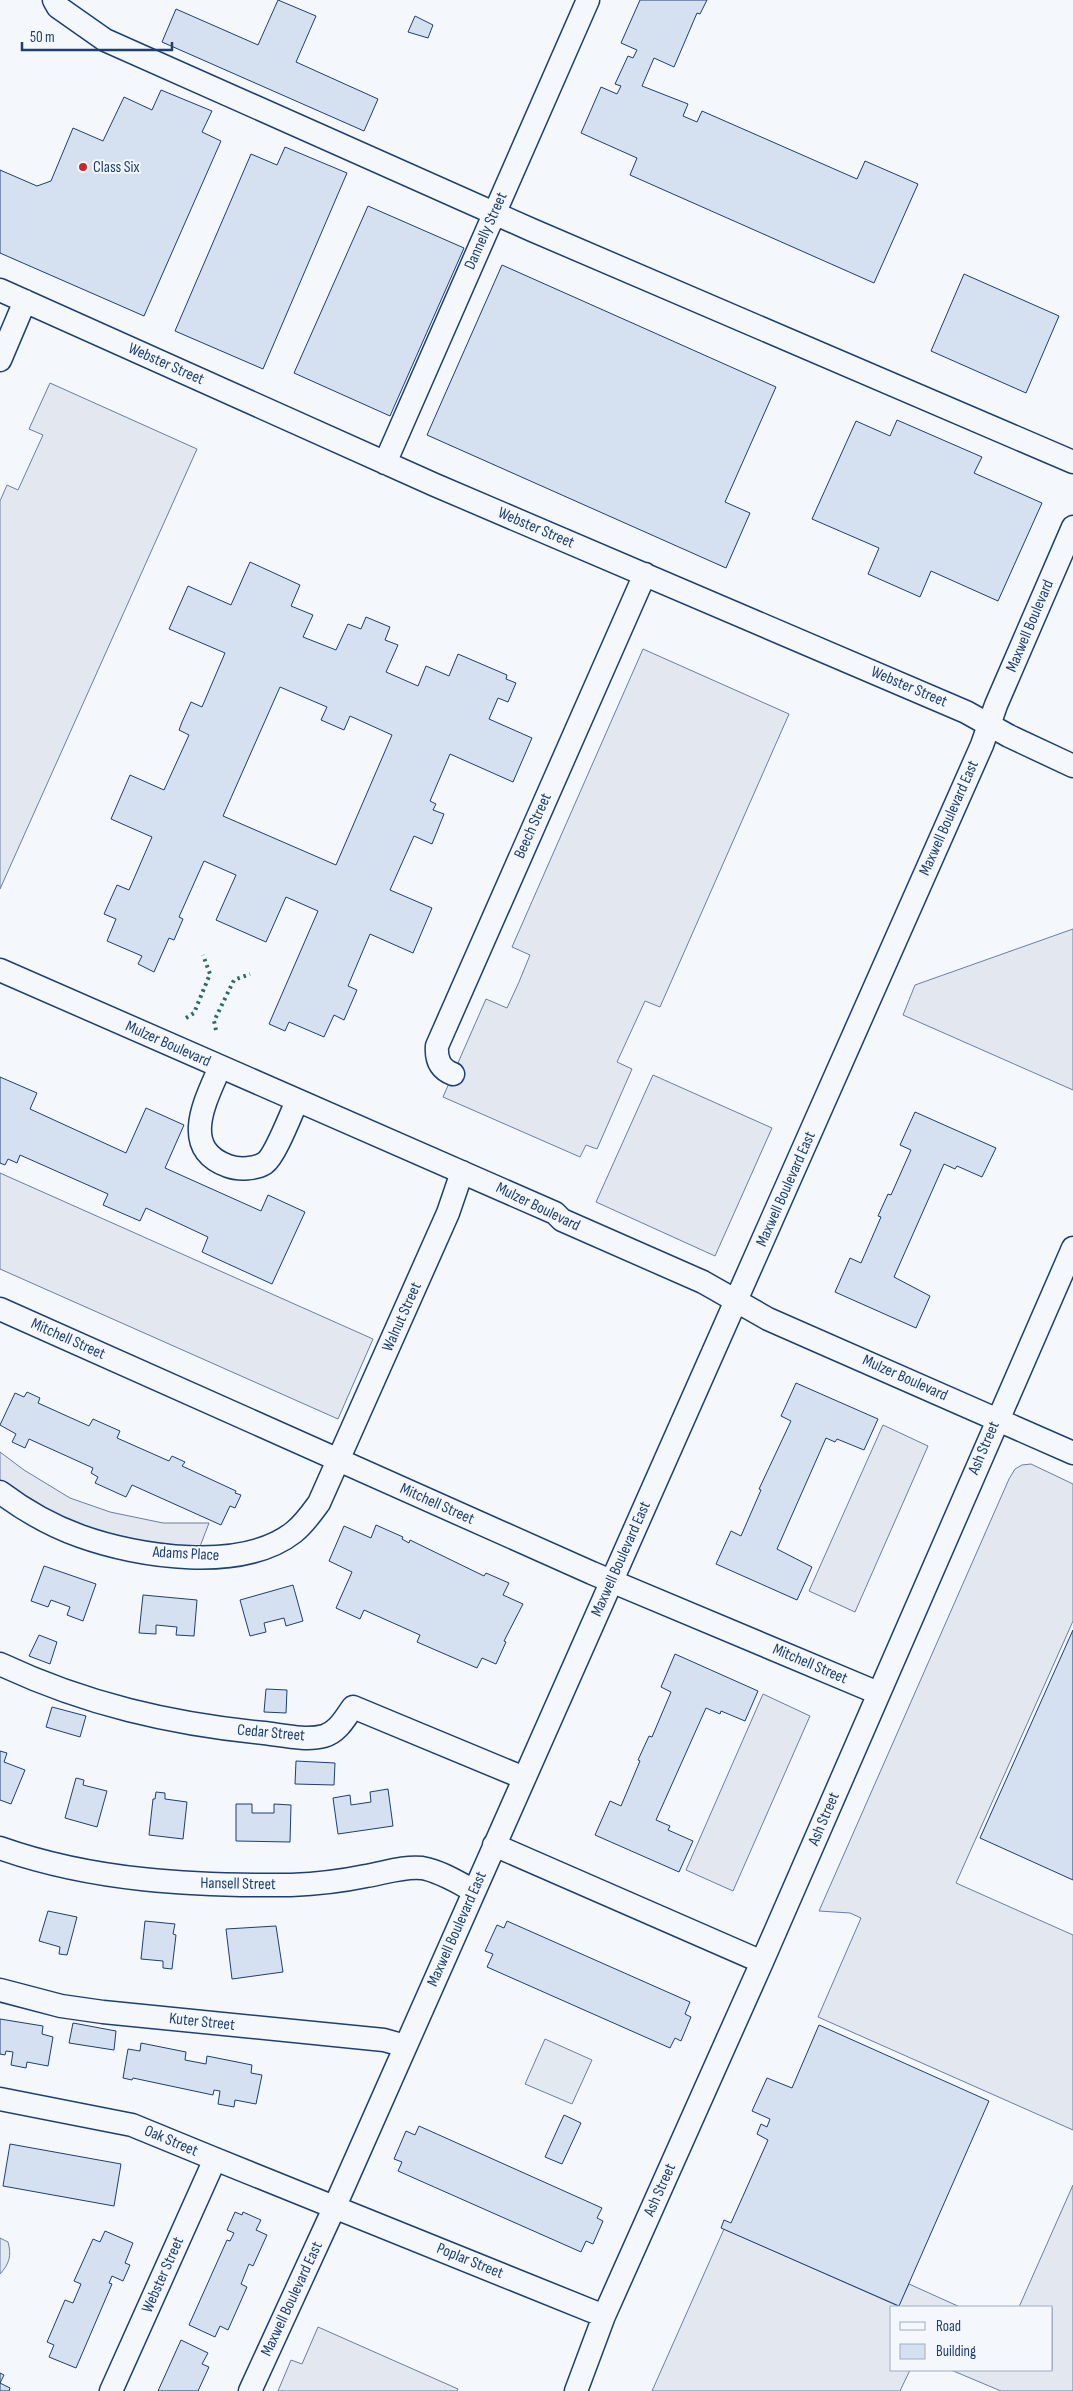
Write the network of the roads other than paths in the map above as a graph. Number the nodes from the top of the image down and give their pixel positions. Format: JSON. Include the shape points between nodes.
{"nodes":[{"id":1,"x":54,"y":0,"type":"edge"},
{"id":2,"x":588,"y":0,"type":"edge"},
{"id":3,"x":494,"y":213,"type":"junction"},
{"id":4,"x":0,"y":290,"type":"edge"},
{"id":5,"x":25,"y":301,"type":"junction"},
{"id":6,"x":0,"y":360,"type":"edge"},
{"id":7,"x":1073,"y":462,"type":"edge"},
{"id":8,"x":385,"y":463,"type":"junction"},
{"id":9,"x":1073,"y":527,"type":"edge"},
{"id":10,"x":645,"y":574,"type":"junction"},
{"id":11,"x":988,"y":725,"type":"junction"},
{"id":12,"x":1073,"y":766,"type":"edge"},
{"id":13,"x":0,"y":970,"type":"edge"},
{"id":14,"x":220,"y":1067,"type":"junction"},
{"id":15,"x":452,"y":1074,"type":"dead end"},
{"id":16,"x":297,"y":1101,"type":"junction"},
{"id":17,"x":462,"y":1172,"type":"junction"},
{"id":18,"x":1073,"y":1248,"type":"edge"},
{"id":19,"x":736,"y":1300,"type":"junction"},
{"id":20,"x":0,"y":1309,"type":"edge"},
{"id":21,"x":997,"y":1419,"type":"junction"},
{"id":22,"x":1073,"y":1453,"type":"edge"},
{"id":23,"x":338,"y":1460,"type":"junction"},
{"id":24,"x":0,"y":1492,"type":"edge"},
{"id":25,"x":611,"y":1581,"type":"junction"},
{"id":26,"x":0,"y":1664,"type":"edge"},
{"id":27,"x":878,"y":1693,"type":"junction"},
{"id":28,"x":524,"y":1778,"type":"junction"},
{"id":29,"x":494,"y":1845,"type":"junction"},
{"id":30,"x":0,"y":1848,"type":"edge"},
{"id":31,"x":474,"y":1891,"type":"junction"},
{"id":32,"x":762,"y":1962,"type":"junction"},
{"id":33,"x":0,"y":1990,"type":"edge"},
{"id":34,"x":405,"y":2046,"type":"junction"},
{"id":35,"x":0,"y":2099,"type":"edge"},
{"id":36,"x":215,"y":2160,"type":"junction"},
{"id":37,"x":335,"y":2206,"type":"junction"},
{"id":38,"x":604,"y":2316,"type":"junction"},
{"id":39,"x":111,"y":2391,"type":"edge"},
{"id":40,"x":250,"y":2391,"type":"edge"},
{"id":41,"x":576,"y":2391,"type":"edge"}],
"edges":[{"from":1,"to":3,"type":"street","via":[[64,12],[105,40]]},
{"from":2,"to":3,"type":"street","name":"Dannelly Street"},
{"from":3,"to":7,"type":"street"},
{"from":3,"to":8,"type":"street","name":"Dannelly Street"},
{"from":4,"to":5,"type":"street","name":"Webster Street"},
{"from":5,"to":6,"type":"street"},
{"from":5,"to":8,"type":"street","name":"Webster Street"},
{"from":8,"to":10,"type":"street","name":"Webster Street"},
{"from":9,"to":11,"type":"street","name":"Maxwell Boulevard"},
{"from":10,"to":11,"type":"street","name":"Webster Street","via":[[966,712]]},
{"from":10,"to":15,"type":"street","name":"Beech Street","via":[[436,1046],[440,1066]]},
{"from":11,"to":12,"type":"street","name":"Webster Street"},
{"from":11,"to":19,"type":"street","name":"Maxwell Boulevard East"},
{"from":13,"to":14,"type":"street","name":"Mulzer Boulevard"},
{"from":14,"to":16,"type":"street","name":"Mulzer Boulevard"},
{"from":14,"to":16,"type":"street","via":[[202,1109],[199,1128],[202,1143],[211,1157],[229,1166],[246,1169],[266,1162]]},
{"from":16,"to":17,"type":"street","name":"Mulzer Boulevard"},
{"from":17,"to":19,"type":"street","name":"Mulzer Boulevard"},
{"from":17,"to":23,"type":"street","name":"Walnut Street","via":[[448,1213]]},
{"from":18,"to":21,"type":"street","name":"Ash Street"},
{"from":19,"to":21,"type":"street","name":"Mulzer Boulevard","via":[[768,1318]]},
{"from":19,"to":25,"type":"street","name":"Maxwell Boulevard East"},
{"from":20,"to":23,"type":"street","name":"Mitchell Street"},
{"from":21,"to":22,"type":"street","name":"Mulzer Boulevard"},
{"from":21,"to":27,"type":"street","name":"Ash Street"},
{"from":23,"to":24,"type":"street","name":"Adams Place","via":[[319,1503],[293,1533],[276,1543],[230,1556],[153,1553],[104,1543],[58,1527],[15,1504]]},
{"from":23,"to":25,"type":"street","name":"Mitchell Street"},
{"from":25,"to":27,"type":"street","name":"Mitchell Street"},
{"from":25,"to":28,"type":"street","name":"Maxwell Boulevard East"},
{"from":26,"to":28,"type":"street","name":"Cedar Street","via":[[90,1700],[202,1727],[323,1737],[335,1732],[353,1707]]},
{"from":27,"to":32,"type":"street","name":"Ash Street"},
{"from":28,"to":29,"type":"street","name":"Maxwell Boulevard East"},
{"from":29,"to":31,"type":"street","name":"Maxwell Boulevard East"},
{"from":29,"to":32,"type":"street"},
{"from":30,"to":31,"type":"street","name":"Hansell Street","via":[[125,1878],[203,1884],[293,1884],[343,1880],[411,1868],[433,1872]]},
{"from":31,"to":34,"type":"street","name":"Maxwell Boulevard East"},
{"from":32,"to":38,"type":"street","name":"Ash Street"},
{"from":33,"to":34,"type":"street","name":"Kuter Street","via":[[61,2006],[103,2012],[384,2040]]},
{"from":34,"to":37,"type":"street","name":"Maxwell Boulevard East"},
{"from":35,"to":36,"type":"street","name":"Oak Street","via":[[132,2125]]},
{"from":36,"to":37,"type":"street","name":"Oak Street"},
{"from":36,"to":39,"type":"street","name":"Webster Street"},
{"from":37,"to":38,"type":"street","name":"Poplar Street"},
{"from":37,"to":40,"type":"street","name":"Maxwell Boulevard East"},
{"from":38,"to":41,"type":"street","name":"Ash Street"}]}
